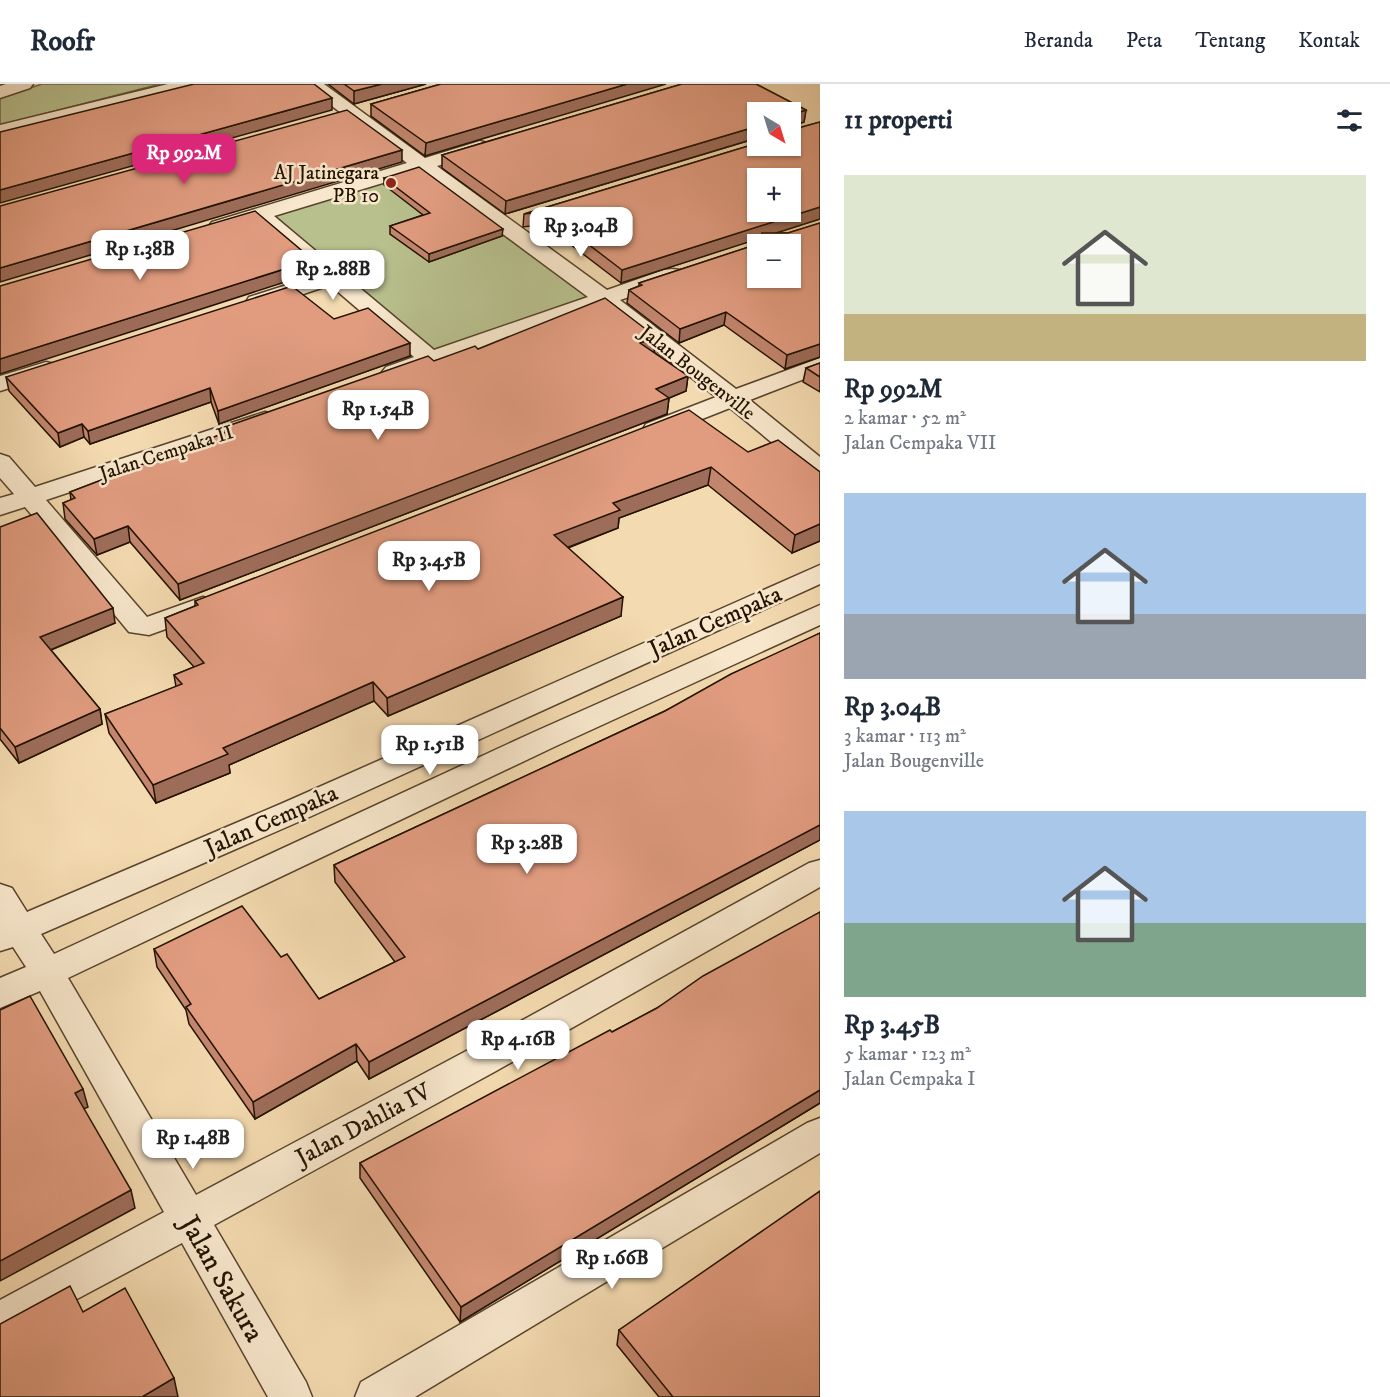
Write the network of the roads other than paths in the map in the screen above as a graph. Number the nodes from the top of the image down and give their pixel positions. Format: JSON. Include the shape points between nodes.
{"nodes":[{"id":1,"x":24,"y":84,"type":"edge"},
{"id":2,"x":190,"y":84,"type":"edge"},
{"id":3,"x":312,"y":84,"type":"edge"},
{"id":4,"x":0,"y":92,"type":"edge"},
{"id":5,"x":370,"y":107,"type":"dead end"},
{"id":6,"x":349,"y":112,"type":"junction"},
{"id":7,"x":327,"y":119,"type":"edge"},
{"id":8,"x":0,"y":131,"type":"edge"},
{"id":9,"x":500,"y":141,"type":"edge"},
{"id":10,"x":419,"y":164,"type":"junction"},
{"id":11,"x":260,"y":214,"type":"junction"},
{"id":12,"x":524,"y":217,"type":"dead end"},
{"id":13,"x":502,"y":224,"type":"junction"},
{"id":14,"x":195,"y":233,"type":"edge"},
{"id":15,"x":691,"y":269,"type":"edge"},
{"id":16,"x":335,"y":276,"type":"junction"},
{"id":17,"x":603,"y":298,"type":"junction"},
{"id":18,"x":238,"y":308,"type":"edge"},
{"id":19,"x":430,"y":359,"type":"junction"},
{"id":20,"x":65,"y":363,"type":"edge"},
{"id":21,"x":820,"y":365,"type":"edge"},
{"id":22,"x":374,"y":380,"type":"edge"},
{"id":23,"x":0,"y":384,"type":"edge"},
{"id":24,"x":734,"y":399,"type":"junction"},
{"id":25,"x":284,"y":412,"type":"edge"},
{"id":26,"x":636,"y":437,"type":"edge"},
{"id":27,"x":0,"y":462,"type":"edge"},
{"id":28,"x":820,"y":470,"type":"edge"},
{"id":29,"x":29,"y":497,"type":"junction"},
{"id":30,"x":0,"y":507,"type":"edge"},
{"id":31,"x":820,"y":574,"type":"edge"},
{"id":32,"x":225,"y":597,"type":"edge"},
{"id":33,"x":820,"y":614,"type":"edge"},
{"id":34,"x":820,"y":872,"type":"edge"},
{"id":35,"x":0,"y":897,"type":"edge"},
{"id":36,"x":9,"y":934,"type":"edge"},
{"id":37,"x":47,"y":972,"type":"junction"},
{"id":38,"x":0,"y":994,"type":"edge"},
{"id":39,"x":820,"y":1134,"type":"edge"},
{"id":40,"x":188,"y":1217,"type":"junction"},
{"id":41,"x":0,"y":1321,"type":"edge"},
{"id":42,"x":291,"y":1397,"type":"edge"},
{"id":43,"x":376,"y":1397,"type":"edge"}],
"edges":[{"from":1,"to":4,"type":"street"},
{"from":2,"to":8,"type":"street"},
{"from":3,"to":6,"type":"street","name":"Jalan Bougenville"},
{"from":5,"to":6,"type":"street"},
{"from":6,"to":7,"type":"street"},
{"from":6,"to":10,"type":"street","name":"Jalan Bougenville"},
{"from":9,"to":10,"type":"street"},
{"from":10,"to":11,"type":"street"},
{"from":10,"to":13,"type":"street","name":"Jalan Bougenville"},
{"from":11,"to":14,"type":"street"},
{"from":11,"to":16,"type":"street"},
{"from":12,"to":13,"type":"street"},
{"from":13,"to":17,"type":"street","name":"Jalan Bougenville"},
{"from":15,"to":17,"type":"street"},
{"from":16,"to":18,"type":"street"},
{"from":16,"to":19,"type":"street"},
{"from":17,"to":19,"type":"street"},
{"from":17,"to":24,"type":"street","name":"Jalan Bougenville"},
{"from":19,"to":22,"type":"street"},
{"from":20,"to":23,"type":"street"},
{"from":21,"to":24,"type":"street"},
{"from":24,"to":26,"type":"street"},
{"from":24,"to":28,"type":"street","name":"Jalan Bougenville"},
{"from":25,"to":29,"type":"street","name":"Jalan Cempaka II"},
{"from":27,"to":29,"type":"street"},
{"from":29,"to":30,"type":"street","name":"Jalan Cempaka II"},
{"from":29,"to":32,"type":"street","via":[[139,625],[149,626]]},
{"from":31,"to":36,"type":"street","name":"Jalan Cempaka","via":[[294,811]]},
{"from":33,"to":37,"type":"street","name":"Jalan Cempaka"},
{"from":34,"to":40,"type":"street","name":"Jalan Dahlia IV","via":[[483,1060]]},
{"from":35,"to":36,"type":"street"},
{"from":36,"to":37,"type":"street","name":"Jalan Sakura"},
{"from":37,"to":38,"type":"street","name":"Jalan Cempaka"},
{"from":37,"to":40,"type":"street","name":"Jalan Sakura"},
{"from":39,"to":43,"type":"street"},
{"from":40,"to":41,"type":"street","name":"Jalan Dahlia IV"},
{"from":40,"to":42,"type":"street","name":"Jalan Sakura"}]}
